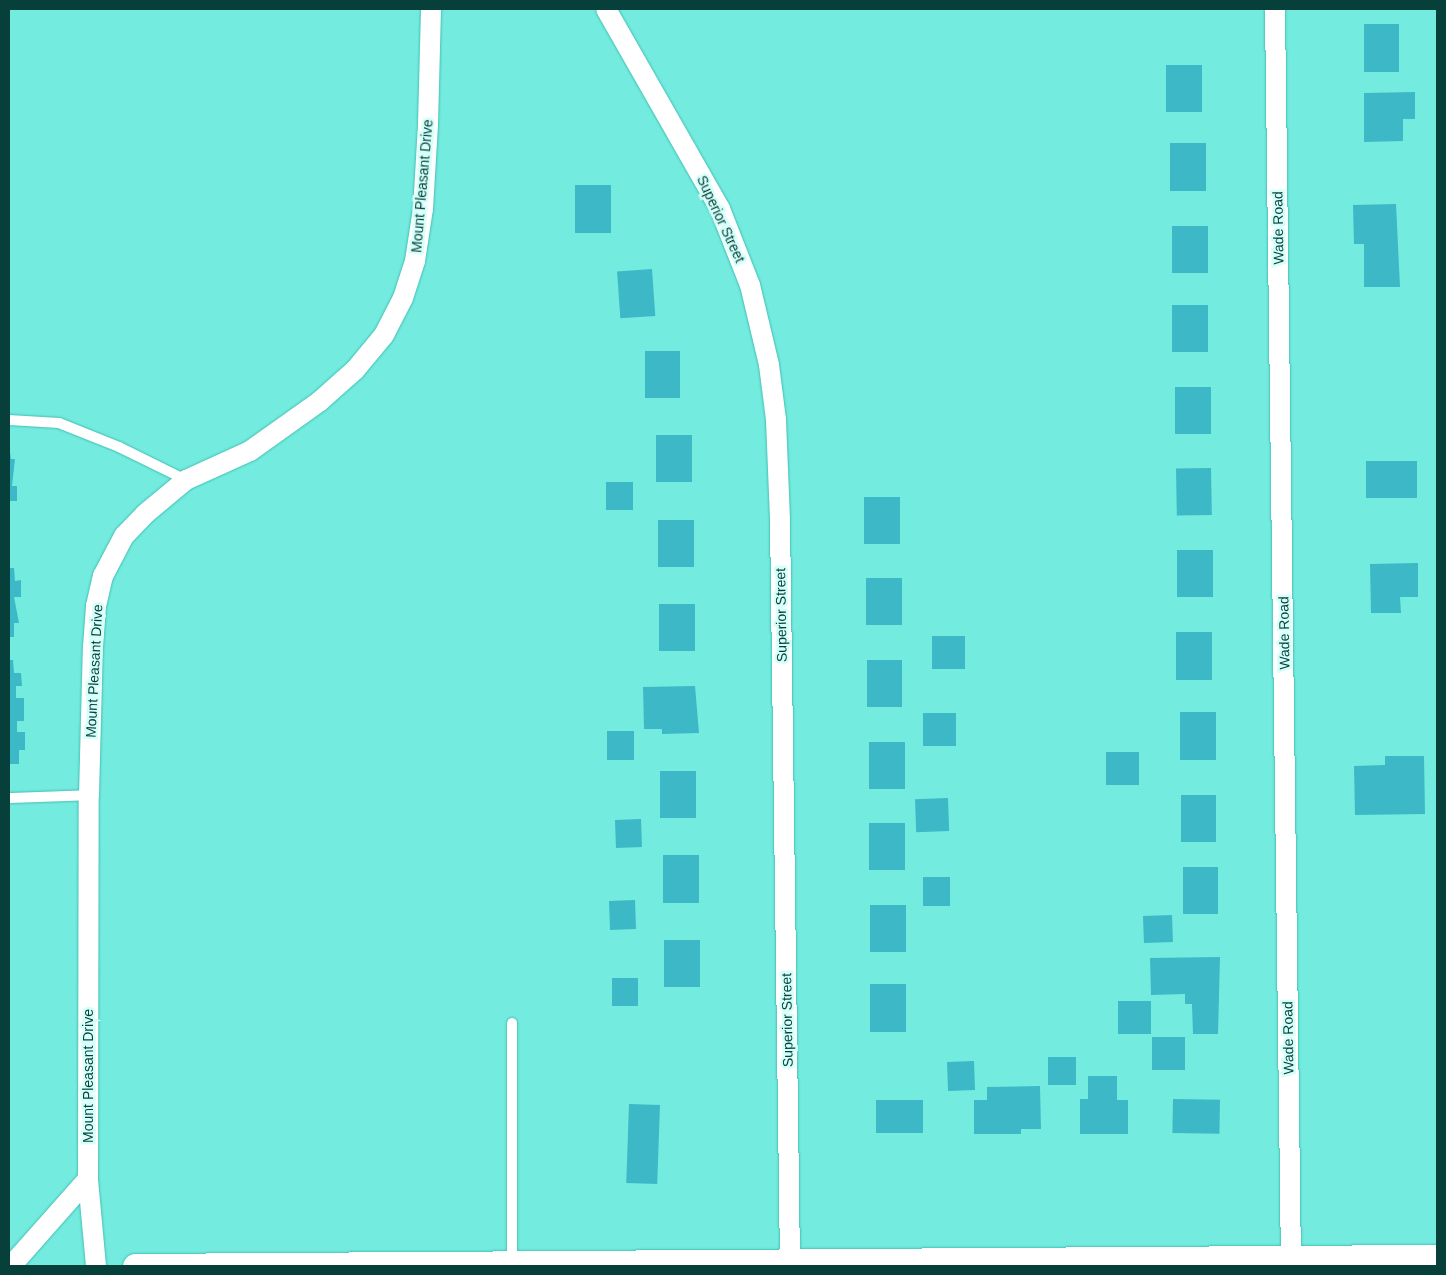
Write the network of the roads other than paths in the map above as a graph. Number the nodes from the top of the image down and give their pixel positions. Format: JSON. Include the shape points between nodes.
{"nodes":[{"id":1,"x":431,"y":9,"type":"edge"},
{"id":2,"x":606,"y":9,"type":"edge"},
{"id":3,"x":1275,"y":9,"type":"edge"},
{"id":4,"x":9,"y":420,"type":"edge"},
{"id":5,"x":186,"y":480,"type":"junction"},
{"id":6,"x":89,"y":795,"type":"junction"},
{"id":7,"x":9,"y":798,"type":"edge"},
{"id":8,"x":512,"y":1024,"type":"dead end"},
{"id":9,"x":88,"y":1179,"type":"junction"},
{"id":10,"x":1290,"y":1257,"type":"junction"},
{"id":11,"x":1437,"y":1257,"type":"edge"},
{"id":12,"x":790,"y":1260,"type":"junction"},
{"id":13,"x":512,"y":1263,"type":"junction"},
{"id":14,"x":11,"y":1266,"type":"edge"},
{"id":15,"x":96,"y":1266,"type":"edge"},
{"id":16,"x":135,"y":1266,"type":"edge"},
{"id":17,"x":224,"y":1266,"type":"edge"}],
"edges":[{"from":1,"to":5,"type":"street","name":"Mount Pleasant Drive","via":[[423,209],[415,261],[403,298],[384,334],[355,370],[320,401],[250,452]]},
{"from":2,"to":12,"type":"street","name":"Superior Street","via":[[720,209],[750,285],[769,365],[776,420],[780,519]]},
{"from":3,"to":10,"type":"street","name":"Wade Road"},
{"from":4,"to":5,"type":"lane","via":[[59,423],[119,447]]},
{"from":5,"to":6,"type":"street","name":"Mount Pleasant Drive","via":[[124,536],[103,576],[96,606],[93,647]]},
{"from":6,"to":7,"type":"lane"},
{"from":6,"to":9,"type":"street","name":"Mount Pleasant Drive"},
{"from":8,"to":13,"type":"lane"},
{"from":9,"to":14,"type":"street"},
{"from":9,"to":15,"type":"street","name":"Mount Pleasant Drive"},
{"from":10,"to":11,"type":"street"},
{"from":10,"to":12,"type":"street"},
{"from":12,"to":13,"type":"street"},
{"from":13,"to":17,"type":"street"},
{"from":16,"to":17,"type":"street"}]}
